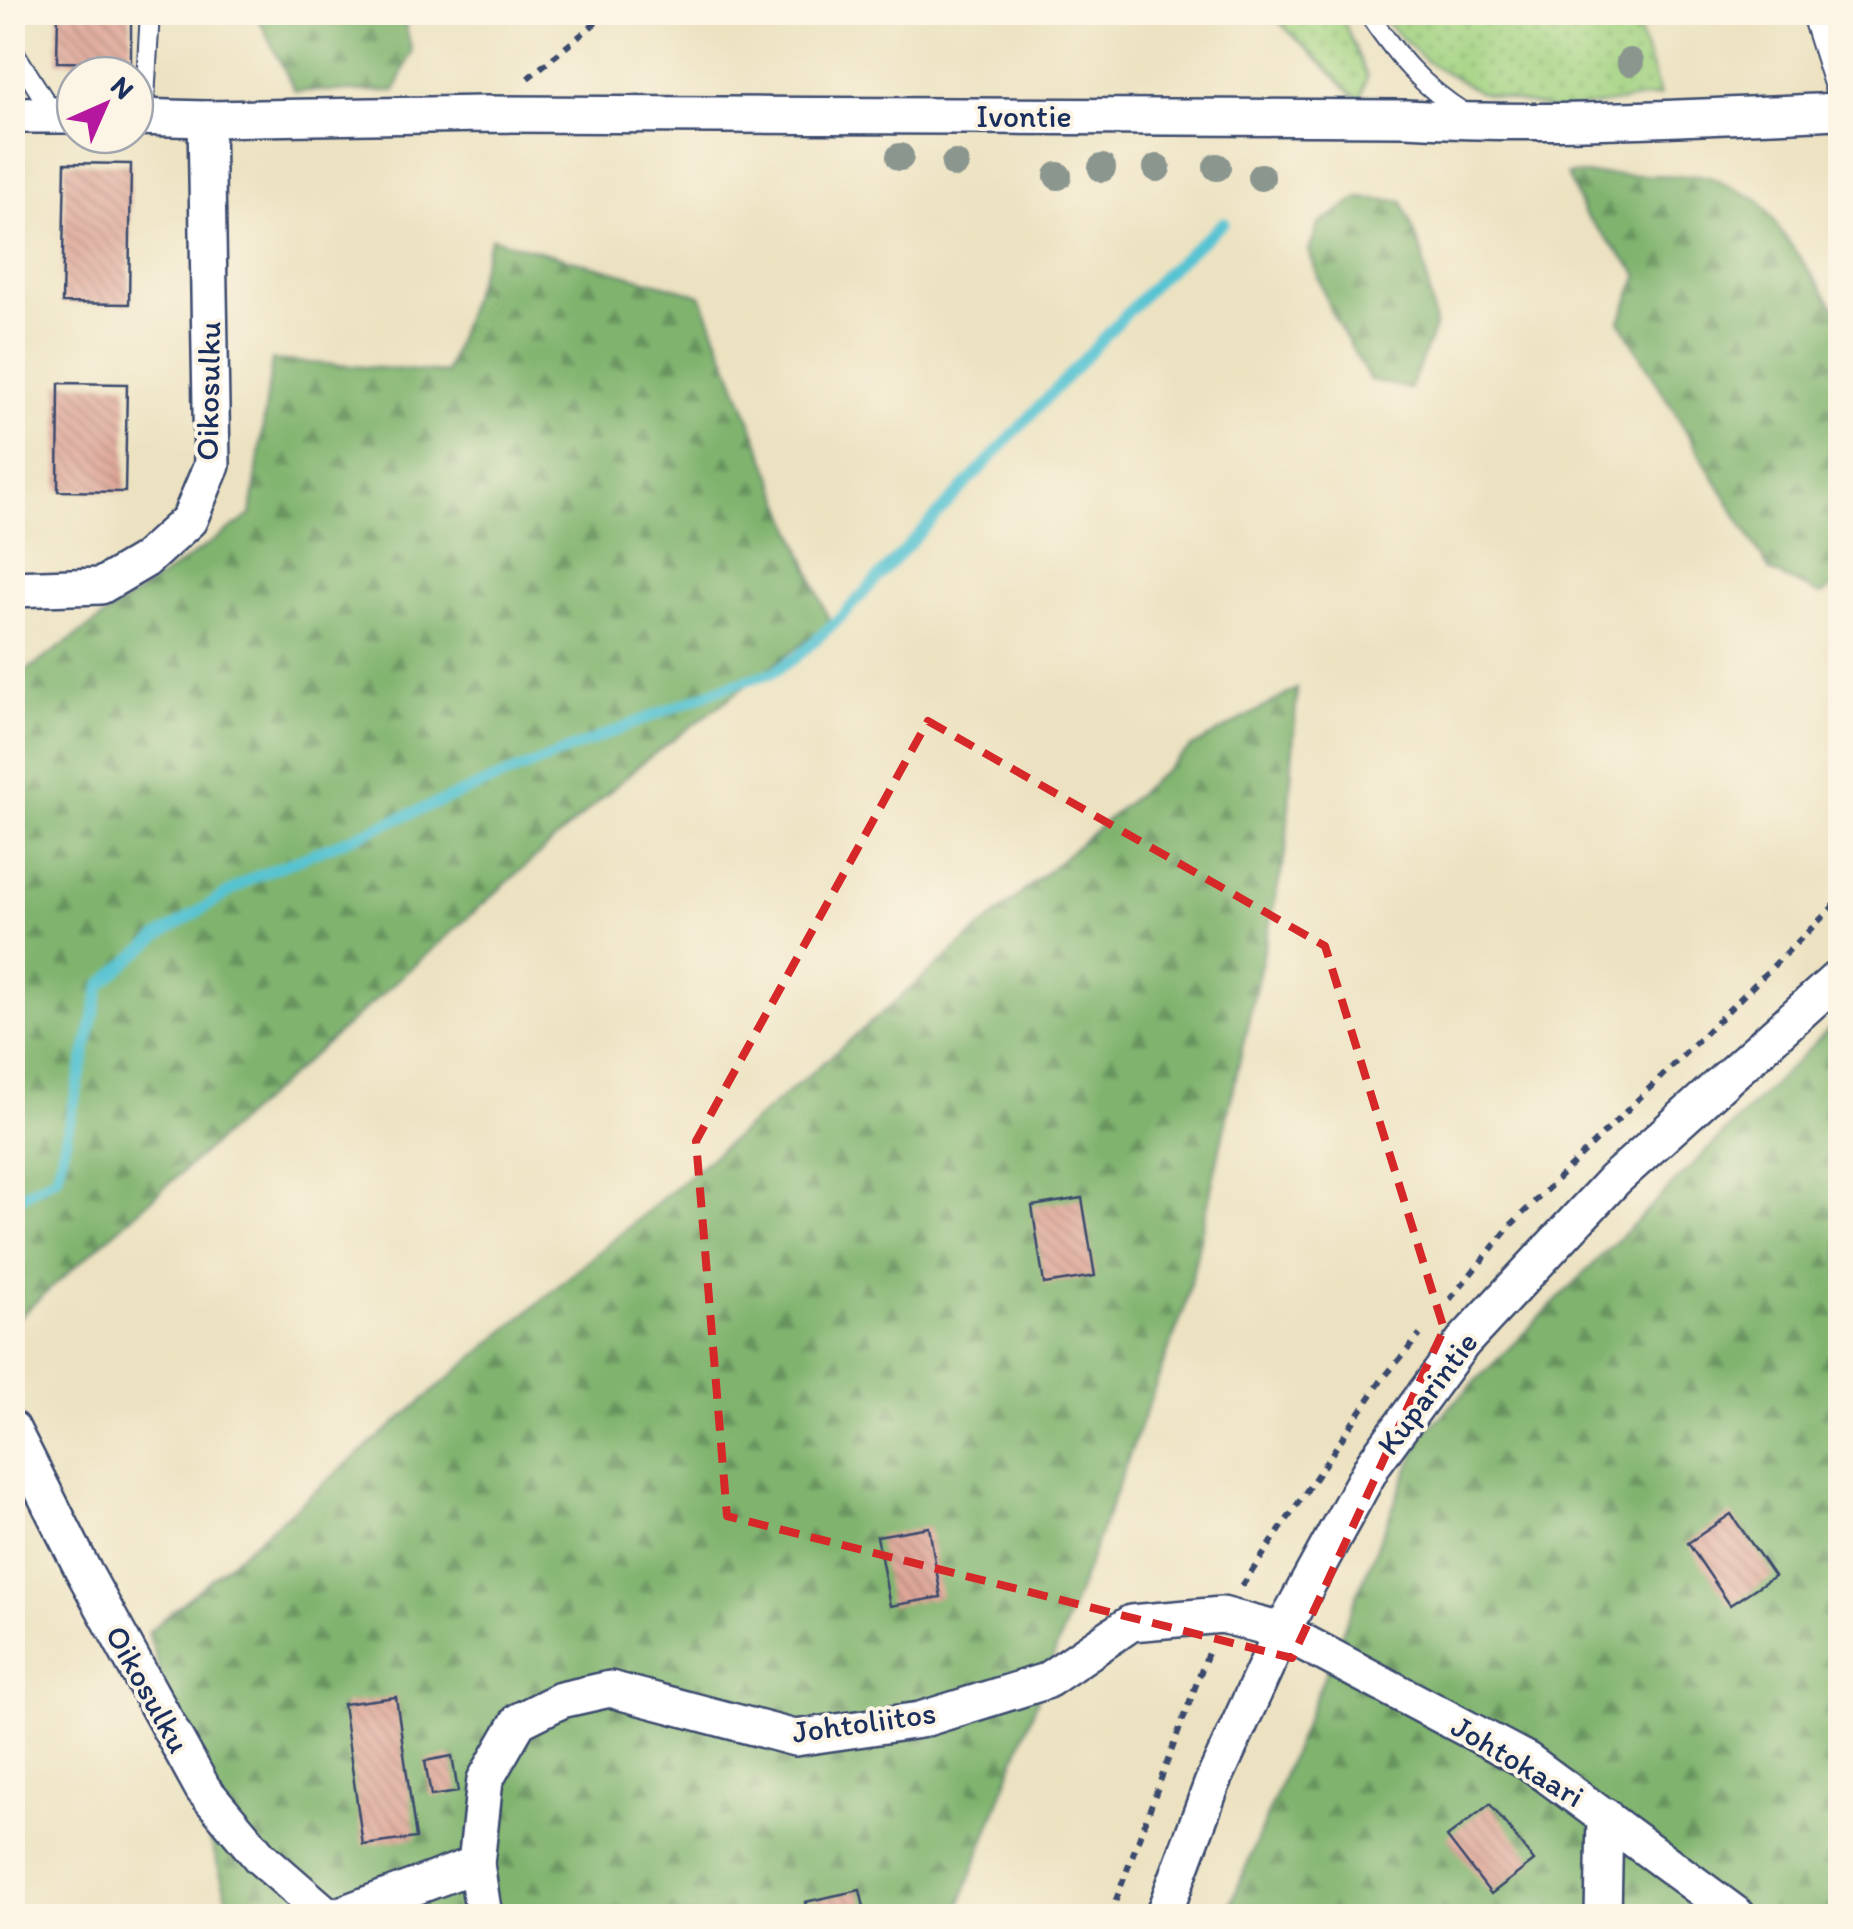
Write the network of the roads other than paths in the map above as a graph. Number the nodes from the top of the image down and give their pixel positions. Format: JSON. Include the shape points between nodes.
{"nodes":[{"id":1,"x":150,"y":12,"type":"edge"},
{"id":2,"x":1367,"y":12,"type":"edge"},
{"id":3,"x":1810,"y":12,"type":"edge"},
{"id":4,"x":12,"y":48,"type":"edge"},
{"id":5,"x":145,"y":55,"type":"edge"},
{"id":6,"x":55,"y":103,"type":"edge"},
{"id":7,"x":1840,"y":108,"type":"edge"},
{"id":8,"x":12,"y":115,"type":"edge"},
{"id":9,"x":55,"y":115,"type":"edge"},
{"id":10,"x":155,"y":117,"type":"edge"},
{"id":11,"x":206,"y":119,"type":"junction"},
{"id":12,"x":1480,"y":122,"type":"junction"},
{"id":13,"x":12,"y":589,"type":"edge"},
{"id":14,"x":1840,"y":976,"type":"edge"},
{"id":15,"x":12,"y":1429,"type":"edge"},
{"id":16,"x":1282,"y":1631,"type":"junction"},
{"id":17,"x":1605,"y":1816,"type":"junction"},
{"id":18,"x":476,"y":1864,"type":"junction"},
{"id":19,"x":328,"y":1916,"type":"edge"},
{"id":20,"x":337,"y":1916,"type":"edge"},
{"id":21,"x":484,"y":1916,"type":"edge"},
{"id":22,"x":1164,"y":1916,"type":"edge"},
{"id":23,"x":1603,"y":1916,"type":"edge"},
{"id":24,"x":1738,"y":1916,"type":"edge"}],
"edges":[{"from":1,"to":5,"type":"lane"},
{"from":2,"to":12,"type":"lane","via":[[1436,95]]},
{"from":3,"to":7,"type":"lane"},
{"from":4,"to":6,"type":"lane"},
{"from":7,"to":12,"type":"street","name":"Ivontie"},
{"from":8,"to":9,"type":"street"},
{"from":10,"to":11,"type":"street","name":"Ivontie"},
{"from":11,"to":12,"type":"street","name":"Ivontie","via":[[485,114]]},
{"from":11,"to":13,"type":"street","name":"Oikosulku","via":[[212,465],[189,520],[145,560],[101,586]]},
{"from":14,"to":16,"type":"street","name":"Kuparintie","via":[[1614,1180],[1463,1342],[1374,1464]]},
{"from":15,"to":19,"type":"street","name":"Oikosulku","via":[[203,1788],[260,1857]]},
{"from":16,"to":17,"type":"street","name":"Johtokaari","via":[[1528,1761]]},
{"from":16,"to":18,"type":"street","name":"Johtoliitos","via":[[1222,1615],[1131,1624],[1046,1681],[920,1720],[795,1738],[610,1689],[561,1700],[518,1722],[485,1780]]},
{"from":16,"to":22,"type":"street","name":"Kuparintie","via":[[1212,1784]]},
{"from":17,"to":23,"type":"street"},
{"from":17,"to":24,"type":"street","name":"Johtokaari"},
{"from":18,"to":20,"type":"street"},
{"from":18,"to":21,"type":"street","name":"Johtoliitos"}]}
